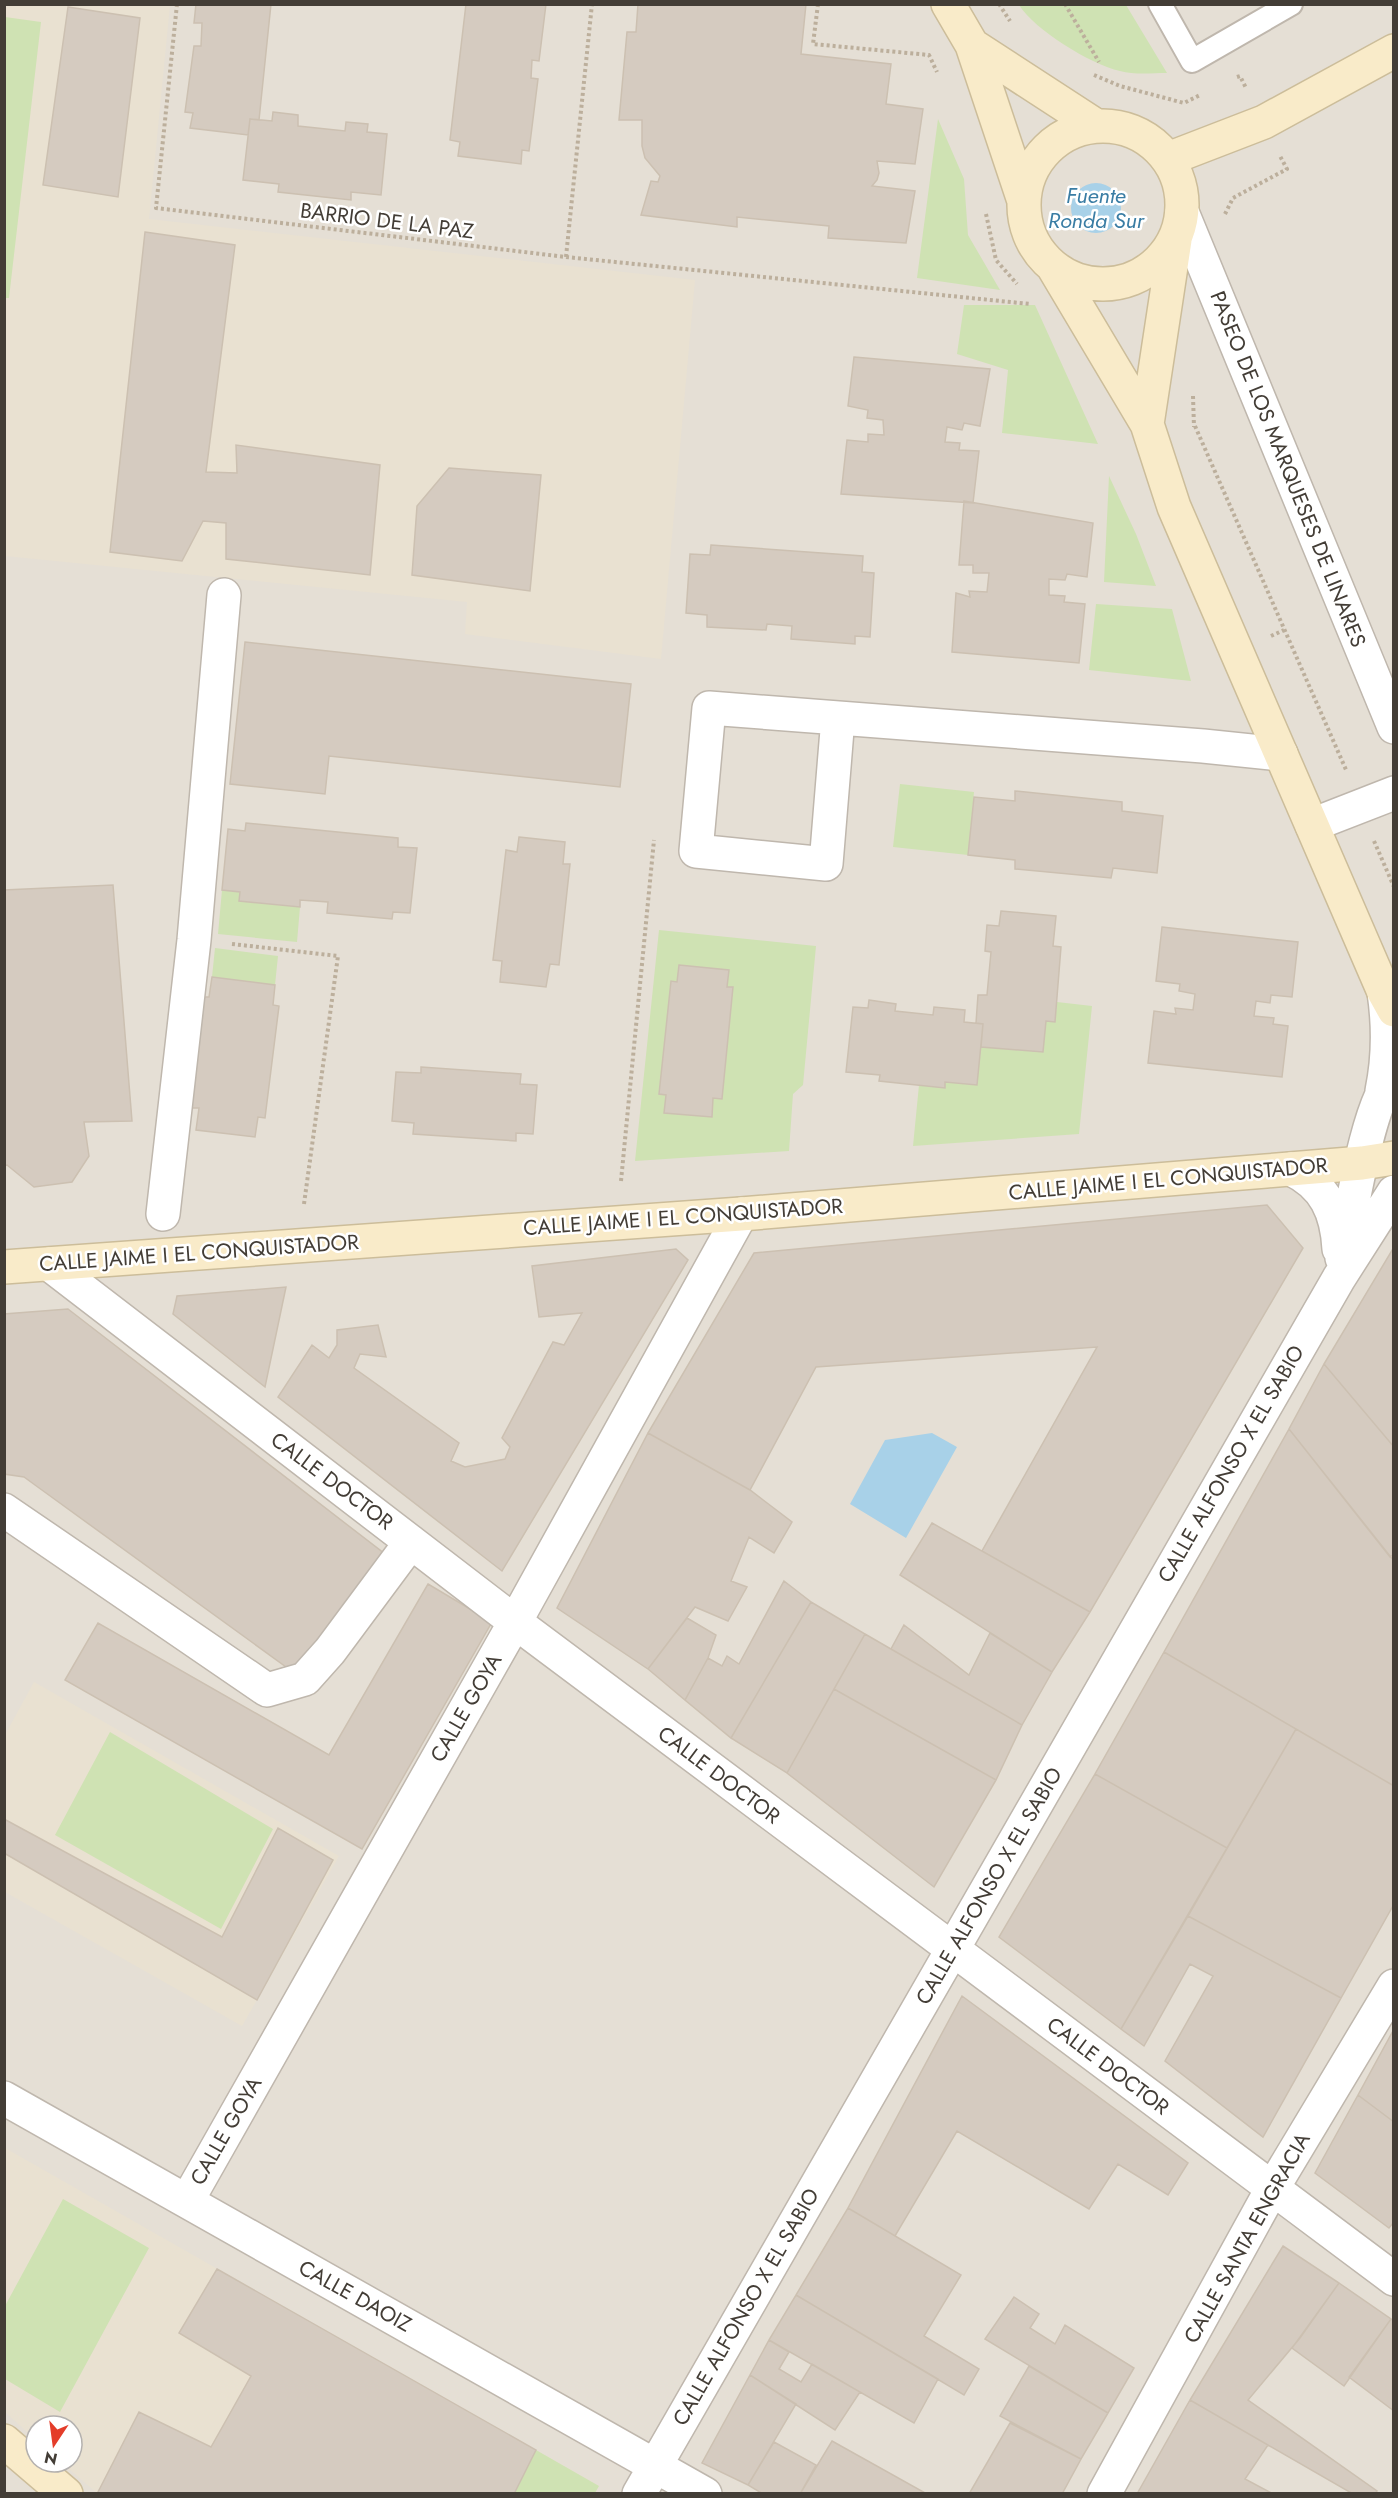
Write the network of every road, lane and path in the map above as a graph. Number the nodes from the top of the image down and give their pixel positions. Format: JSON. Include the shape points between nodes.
{"nodes":[{"id":1,"x":177,"y":4,"type":"edge"},
{"id":2,"x":592,"y":4,"type":"edge"},
{"id":3,"x":818,"y":4,"type":"edge"},
{"id":4,"x":948,"y":4,"type":"edge"},
{"id":5,"x":1065,"y":4,"type":"edge"},
{"id":6,"x":1160,"y":4,"type":"edge"},
{"id":7,"x":1291,"y":4,"type":"edge"},
{"id":8,"x":972,"y":45,"type":"junction"},
{"id":9,"x":1394,"y":51,"type":"edge"},
{"id":10,"x":1099,"y":62,"type":"dead end"},
{"id":11,"x":939,"y":76,"type":"dead end"},
{"id":12,"x":1095,"y":125,"type":"junction"},
{"id":13,"x":1168,"y":159,"type":"junction"},
{"id":14,"x":1023,"y":198,"type":"junction"},
{"id":15,"x":985,"y":207,"type":"dead end"},
{"id":16,"x":1179,"y":225,"type":"junction"},
{"id":17,"x":566,"y":257,"type":"junction"},
{"id":18,"x":1054,"y":268,"type":"junction"},
{"id":19,"x":1019,"y":287,"type":"dead end"},
{"id":20,"x":1027,"y":296,"type":"dead end"},
{"id":21,"x":1147,"y":424,"type":"junction"},
{"id":22,"x":1195,"y":426,"type":"dead end"},
{"id":23,"x":224,"y":595,"type":"dead end"},
{"id":24,"x":838,"y":718,"type":"junction"},
{"id":25,"x":1394,"y":727,"type":"edge"},
{"id":26,"x":1281,"y":754,"type":"junction"},
{"id":27,"x":1394,"y":793,"type":"edge"},
{"id":28,"x":1362,"y":805,"type":"junction"},
{"id":29,"x":1312,"y":825,"type":"junction"},
{"id":30,"x":1384,"y":835,"type":"dead end"},
{"id":31,"x":654,"y":840,"type":"dead end"},
{"id":32,"x":1394,"y":887,"type":"edge"},
{"id":33,"x":194,"y":940,"type":"junction"},
{"id":34,"x":1388,"y":1001,"type":"edge"},
{"id":35,"x":1383,"y":1096,"type":"edge"},
{"id":36,"x":1394,"y":1147,"type":"edge"},
{"id":37,"x":1394,"y":1158,"type":"edge"},
{"id":38,"x":1362,"y":1163,"type":"junction"},
{"id":39,"x":1291,"y":1169,"type":"junction"},
{"id":40,"x":621,"y":1181,"type":"dead end"},
{"id":41,"x":1394,"y":1192,"type":"edge"},
{"id":42,"x":304,"y":1204,"type":"dead end"},
{"id":43,"x":163,"y":1214,"type":"dead end"},
{"id":44,"x":741,"y":1214,"type":"junction"},
{"id":45,"x":49,"y":1264,"type":"junction"},
{"id":46,"x":4,"y":1267,"type":"edge"},
{"id":47,"x":1339,"y":1278,"type":"junction"},
{"id":48,"x":4,"y":1510,"type":"edge"},
{"id":49,"x":411,"y":1542,"type":"junction"},
{"id":50,"x":515,"y":1622,"type":"junction"},
{"id":51,"x":952,"y":1949,"type":"junction"},
{"id":52,"x":1394,"y":1986,"type":"edge"},
{"id":53,"x":4,"y":2098,"type":"edge"},
{"id":54,"x":1272,"y":2189,"type":"junction"},
{"id":55,"x":187,"y":2201,"type":"junction"},
{"id":56,"x":1394,"y":2279,"type":"edge"},
{"id":57,"x":4,"y":2441,"type":"edge"},
{"id":58,"x":654,"y":2465,"type":"junction"},
{"id":59,"x":66,"y":2493,"type":"edge"},
{"id":60,"x":639,"y":2493,"type":"edge"},
{"id":61,"x":705,"y":2493,"type":"edge"},
{"id":62,"x":1104,"y":2493,"type":"edge"}],
"edges":[{"from":1,"to":17,"type":"path","name":"BARRIO DE LA PAZ","via":[[156,208]]},
{"from":2,"to":17,"type":"path"},
{"from":3,"to":11,"type":"path","via":[[813,44],[929,55]]},
{"from":4,"to":8,"type":"street"},
{"from":5,"to":10,"type":"path"},
{"from":6,"to":7,"type":"lane","via":[[1192,61]]},
{"from":8,"to":12,"type":"street"},
{"from":8,"to":14,"type":"street"},
{"from":9,"to":13,"type":"street","via":[[1264,122]]},
{"from":12,"to":13,"type":"street","via":[[1123,128],[1148,140]]},
{"from":12,"to":14,"type":"street","via":[[1068,133],[1046,148],[1030,171]]},
{"from":13,"to":16,"type":"street","via":[[1182,194]]},
{"from":14,"to":18,"type":"street","via":[[1025,225],[1036,249]]},
{"from":15,"to":19,"type":"path","via":[[996,260]]},
{"from":16,"to":18,"type":"street","via":[[1162,258],[1144,274],[1122,282],[1098,285]]},
{"from":16,"to":21,"type":"street"},
{"from":16,"to":25,"type":"street","name":"PASEO DE LOS MARQUESES DE LINARES"},
{"from":17,"to":20,"type":"path","via":[[1035,305]]},
{"from":18,"to":21,"type":"street"},
{"from":21,"to":26,"type":"street","via":[[1174,507]]},
{"from":22,"to":28,"type":"path"},
{"from":23,"to":33,"type":"street"},
{"from":24,"to":24,"type":"street","via":[[709,708],[696,851],[826,864]]},
{"from":24,"to":26,"type":"street"},
{"from":26,"to":29,"type":"street"},
{"from":27,"to":28,"type":"street"},
{"from":28,"to":29,"type":"street"},
{"from":29,"to":34,"type":"street"},
{"from":30,"to":32,"type":"path","via":[[1374,839]]},
{"from":31,"to":40,"type":"path"},
{"from":33,"to":42,"type":"path","via":[[338,956]]},
{"from":33,"to":43,"type":"street"},
{"from":34,"to":35,"type":"street","via":[[1388,1060]]},
{"from":35,"to":36,"type":"street","via":[[1379,1138]]},
{"from":35,"to":38,"type":"street"},
{"from":37,"to":38,"type":"street","name":"CALLE JAIME I EL CONQUISTADOR"},
{"from":38,"to":39,"type":"street","name":"CALLE JAIME I EL CONQUISTADOR"},
{"from":38,"to":47,"type":"street"},
{"from":39,"to":44,"type":"street","name":"CALLE JAIME I EL CONQUISTADOR"},
{"from":39,"to":47,"type":"street","via":[[1315,1184],[1331,1210],[1338,1229]]},
{"from":41,"to":47,"type":"street"},
{"from":44,"to":45,"type":"street","name":"CALLE JAIME I EL CONQUISTADOR"},
{"from":44,"to":50,"type":"street","name":"CALLE GOYA"},
{"from":45,"to":46,"type":"street","name":"CALLE JAIME I EL CONQUISTADOR"},
{"from":45,"to":49,"type":"street","name":"CALLE DOCTOR"},
{"from":47,"to":51,"type":"street","name":"CALLE ALFONSO X EL SABIO"},
{"from":48,"to":49,"type":"street","via":[[267,1690],[305,1679]]},
{"from":49,"to":50,"type":"street","name":"CALLE DOCTOR"},
{"from":50,"to":51,"type":"street","name":"CALLE DOCTOR"},
{"from":50,"to":55,"type":"street","name":"CALLE GOYA"},
{"from":51,"to":54,"type":"street","name":"CALLE DOCTOR"},
{"from":51,"to":58,"type":"street","name":"CALLE ALFONSO X EL SABIO"},
{"from":52,"to":54,"type":"street","name":"CALLE SANTA ENGRACIA"},
{"from":53,"to":55,"type":"street","name":"CALLE DAOIZ"},
{"from":54,"to":56,"type":"street","name":"CALLE DOCTOR"},
{"from":54,"to":62,"type":"street","name":"CALLE SANTA ENGRACIA"},
{"from":55,"to":58,"type":"street","name":"CALLE DAOIZ"},
{"from":57,"to":59,"type":"street"},
{"from":58,"to":60,"type":"street","name":"CALLE ALFONSO X EL SABIO"},
{"from":58,"to":61,"type":"street","name":"CALLE DAOIZ"}]}
